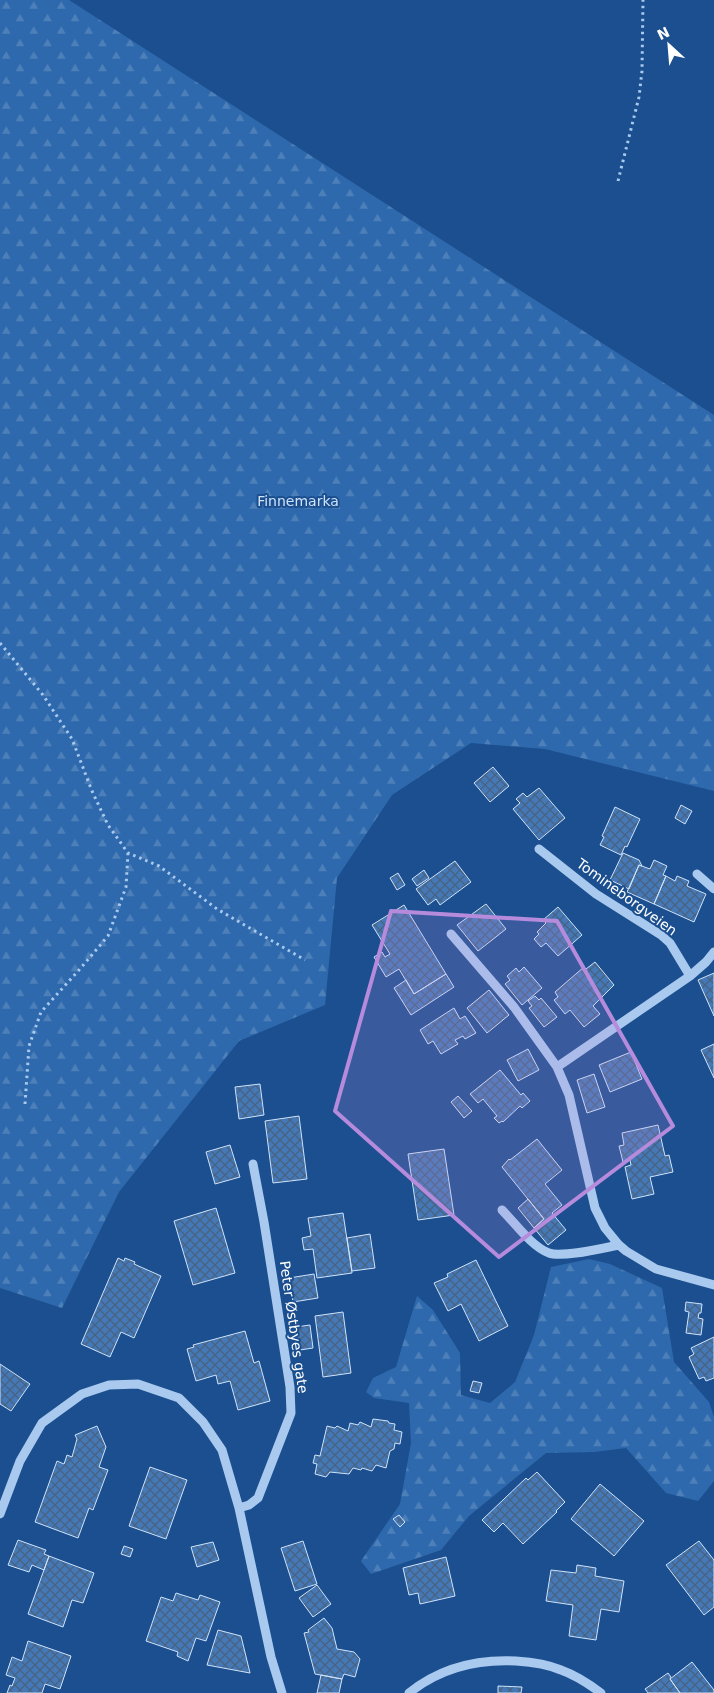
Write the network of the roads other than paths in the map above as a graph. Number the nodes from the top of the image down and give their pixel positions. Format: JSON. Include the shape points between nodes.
{"nodes":[{"id":1,"x":539,"y":849,"type":"dead end"},
{"id":2,"x":697,"y":874,"type":"dead end"},
{"id":3,"x":714,"y":889,"type":"edge"},
{"id":4,"x":451,"y":934,"type":"dead end"},
{"id":5,"x":714,"y":952,"type":"edge"},
{"id":6,"x":690,"y":976,"type":"junction"},
{"id":7,"x":557,"y":1067,"type":"junction"},
{"id":8,"x":253,"y":1164,"type":"dead end"},
{"id":9,"x":502,"y":1210,"type":"dead end"},
{"id":10,"x":619,"y":1245,"type":"junction"},
{"id":11,"x":714,"y":1285,"type":"edge"},
{"id":12,"x":239,"y":1508,"type":"junction"},
{"id":13,"x":0,"y":1514,"type":"edge"},
{"id":14,"x":282,"y":1693,"type":"edge"},
{"id":15,"x":409,"y":1693,"type":"edge"},
{"id":16,"x":600,"y":1693,"type":"edge"}],
"edges":[{"from":1,"to":6,"type":"street","name":"Tomineborgveien","via":[[596,894],[670,943]]},
{"from":2,"to":3,"type":"street"},
{"from":4,"to":7,"type":"street","via":[[514,1007]]},
{"from":5,"to":6,"type":"street"},
{"from":6,"to":7,"type":"street"},
{"from":7,"to":10,"type":"street","via":[[569,1096],[595,1208]]},
{"from":8,"to":12,"type":"street","name":"Peter Østbyes gate","via":[[290,1387],[291,1413],[258,1498]]},
{"from":9,"to":10,"type":"street","via":[[532,1242],[548,1253],[564,1254]]},
{"from":10,"to":11,"type":"street","via":[[656,1269]]},
{"from":12,"to":13,"type":"street","via":[[222,1450],[203,1422],[179,1398],[138,1384],[109,1385],[82,1394],[42,1423],[20,1461]]},
{"from":12,"to":14,"type":"street","via":[[271,1657]]},
{"from":15,"to":16,"type":"street","via":[[443,1672],[467,1664],[498,1660],[532,1662],[560,1669]]}]}
